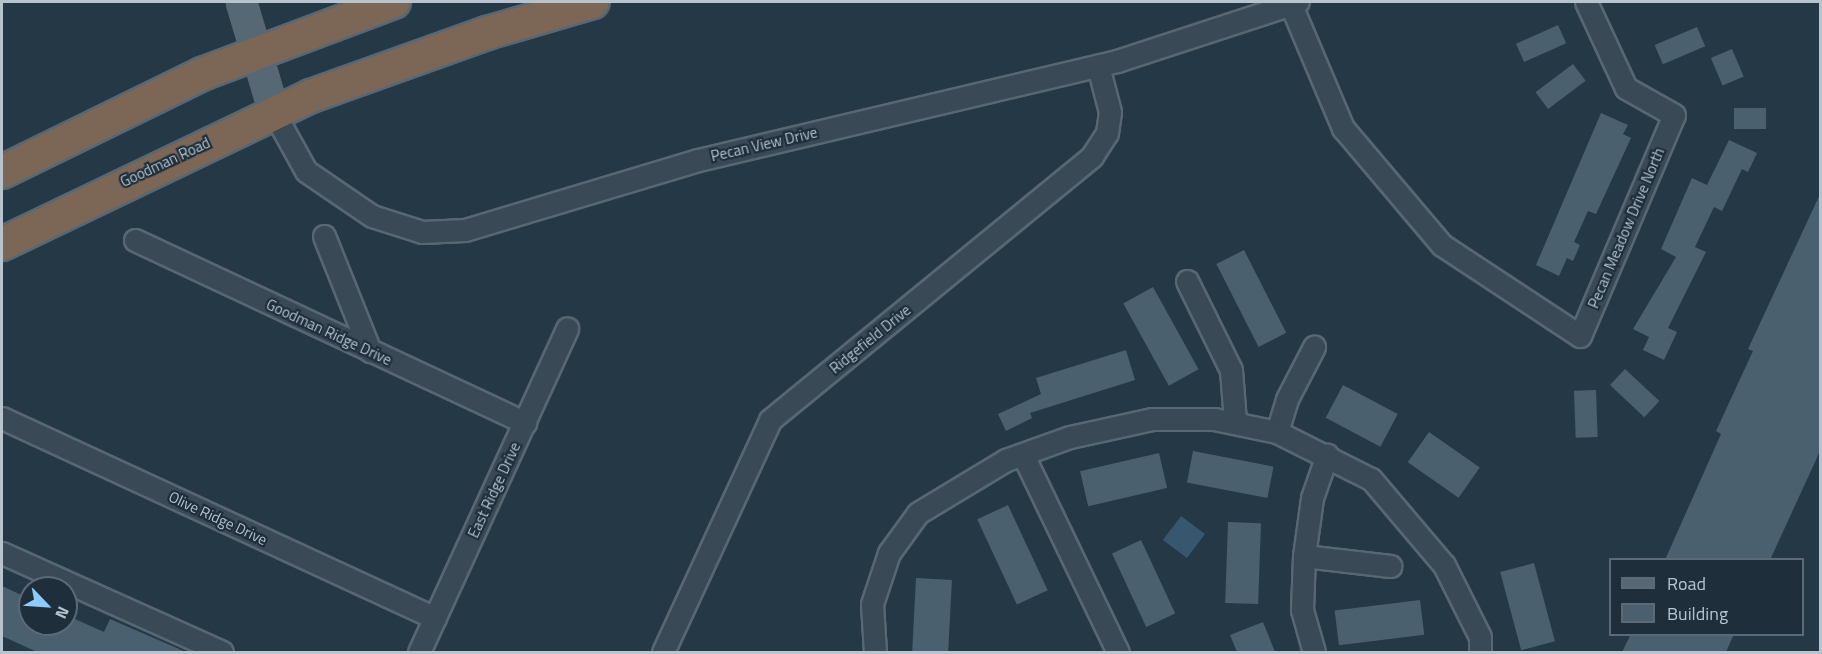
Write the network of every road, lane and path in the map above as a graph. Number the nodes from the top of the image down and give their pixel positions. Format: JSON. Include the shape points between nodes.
{"nodes":[{"id":1,"x":241,"y":2,"type":"edge"},
{"id":2,"x":394,"y":2,"type":"edge"},
{"id":3,"x":593,"y":2,"type":"edge"},
{"id":4,"x":1586,"y":2,"type":"edge"},
{"id":5,"x":1295,"y":3,"type":"edge"},
{"id":6,"x":255,"y":51,"type":"junction"},
{"id":7,"x":1098,"y":66,"type":"junction"},
{"id":8,"x":274,"y":113,"type":"junction"},
{"id":9,"x":2,"y":172,"type":"edge"},
{"id":10,"x":324,"y":236,"type":"dead end"},
{"id":11,"x":135,"y":240,"type":"dead end"},
{"id":12,"x":2,"y":244,"type":"edge"},
{"id":13,"x":1187,"y":281,"type":"dead end"},
{"id":14,"x":567,"y":328,"type":"dead end"},
{"id":15,"x":1314,"y":347,"type":"dead end"},
{"id":16,"x":370,"y":351,"type":"junction"},
{"id":17,"x":2,"y":418,"type":"edge"},
{"id":18,"x":1234,"y":421,"type":"junction"},
{"id":19,"x":525,"y":423,"type":"junction"},
{"id":20,"x":1277,"y":432,"type":"junction"},
{"id":21,"x":1023,"y":454,"type":"junction"},
{"id":22,"x":1327,"y":455,"type":"junction"},
{"id":23,"x":2,"y":553,"type":"edge"},
{"id":24,"x":1304,"y":556,"type":"junction"},
{"id":25,"x":1390,"y":566,"type":"dead end"},
{"id":26,"x":435,"y":618,"type":"junction"},
{"id":27,"x":222,"y":652,"type":"edge"},
{"id":28,"x":419,"y":652,"type":"edge"},
{"id":29,"x":663,"y":652,"type":"edge"},
{"id":30,"x":874,"y":652,"type":"edge"},
{"id":31,"x":1118,"y":652,"type":"edge"},
{"id":32,"x":1314,"y":652,"type":"edge"},
{"id":33,"x":1480,"y":652,"type":"edge"}],
"edges":[{"from":1,"to":6,"type":"main road"},
{"from":2,"to":6,"type":"highway"},
{"from":3,"to":8,"type":"highway","name":"Goodman Road","via":[[487,33]]},
{"from":4,"to":5,"type":"street","name":"Pecan Meadow Drive North","via":[[1626,88],[1674,115],[1580,336],[1442,246],[1343,128]]},
{"from":5,"to":7,"type":"street","name":"Pecan View Drive"},
{"from":6,"to":8,"type":"main road"},
{"from":6,"to":9,"type":"highway"},
{"from":7,"to":8,"type":"street","name":"Pecan View Drive","via":[[741,149],[465,230],[422,232],[372,216],[306,171]]},
{"from":7,"to":29,"type":"street","name":"Ridgefield Drive","via":[[1110,112],[1107,133],[1092,156],[770,420]]},
{"from":8,"to":12,"type":"highway","name":"Goodman Road"},
{"from":10,"to":16,"type":"street"},
{"from":11,"to":16,"type":"street","name":"Goodman Ridge Drive"},
{"from":13,"to":18,"type":"street","via":[[1231,370]]},
{"from":14,"to":19,"type":"street","name":"East Ridge Drive"},
{"from":15,"to":20,"type":"street"},
{"from":16,"to":19,"type":"street","name":"Goodman Ridge Drive"},
{"from":17,"to":26,"type":"street","name":"Olive Ridge Drive"},
{"from":18,"to":20,"type":"street"},
{"from":18,"to":21,"type":"street","via":[[1152,419],[1070,436]]},
{"from":19,"to":26,"type":"street","name":"East Ridge Drive"},
{"from":20,"to":22,"type":"street"},
{"from":21,"to":30,"type":"street","via":[[918,513],[889,553],[872,604]]},
{"from":21,"to":31,"type":"street"},
{"from":22,"to":24,"type":"street","via":[[1312,498]]},
{"from":22,"to":33,"type":"street","via":[[1371,479],[1427,543],[1480,637]]},
{"from":23,"to":27,"type":"street"},
{"from":24,"to":25,"type":"street"},
{"from":24,"to":32,"type":"street","via":[[1302,610]]},
{"from":26,"to":28,"type":"street","name":"East Ridge Drive"}]}
